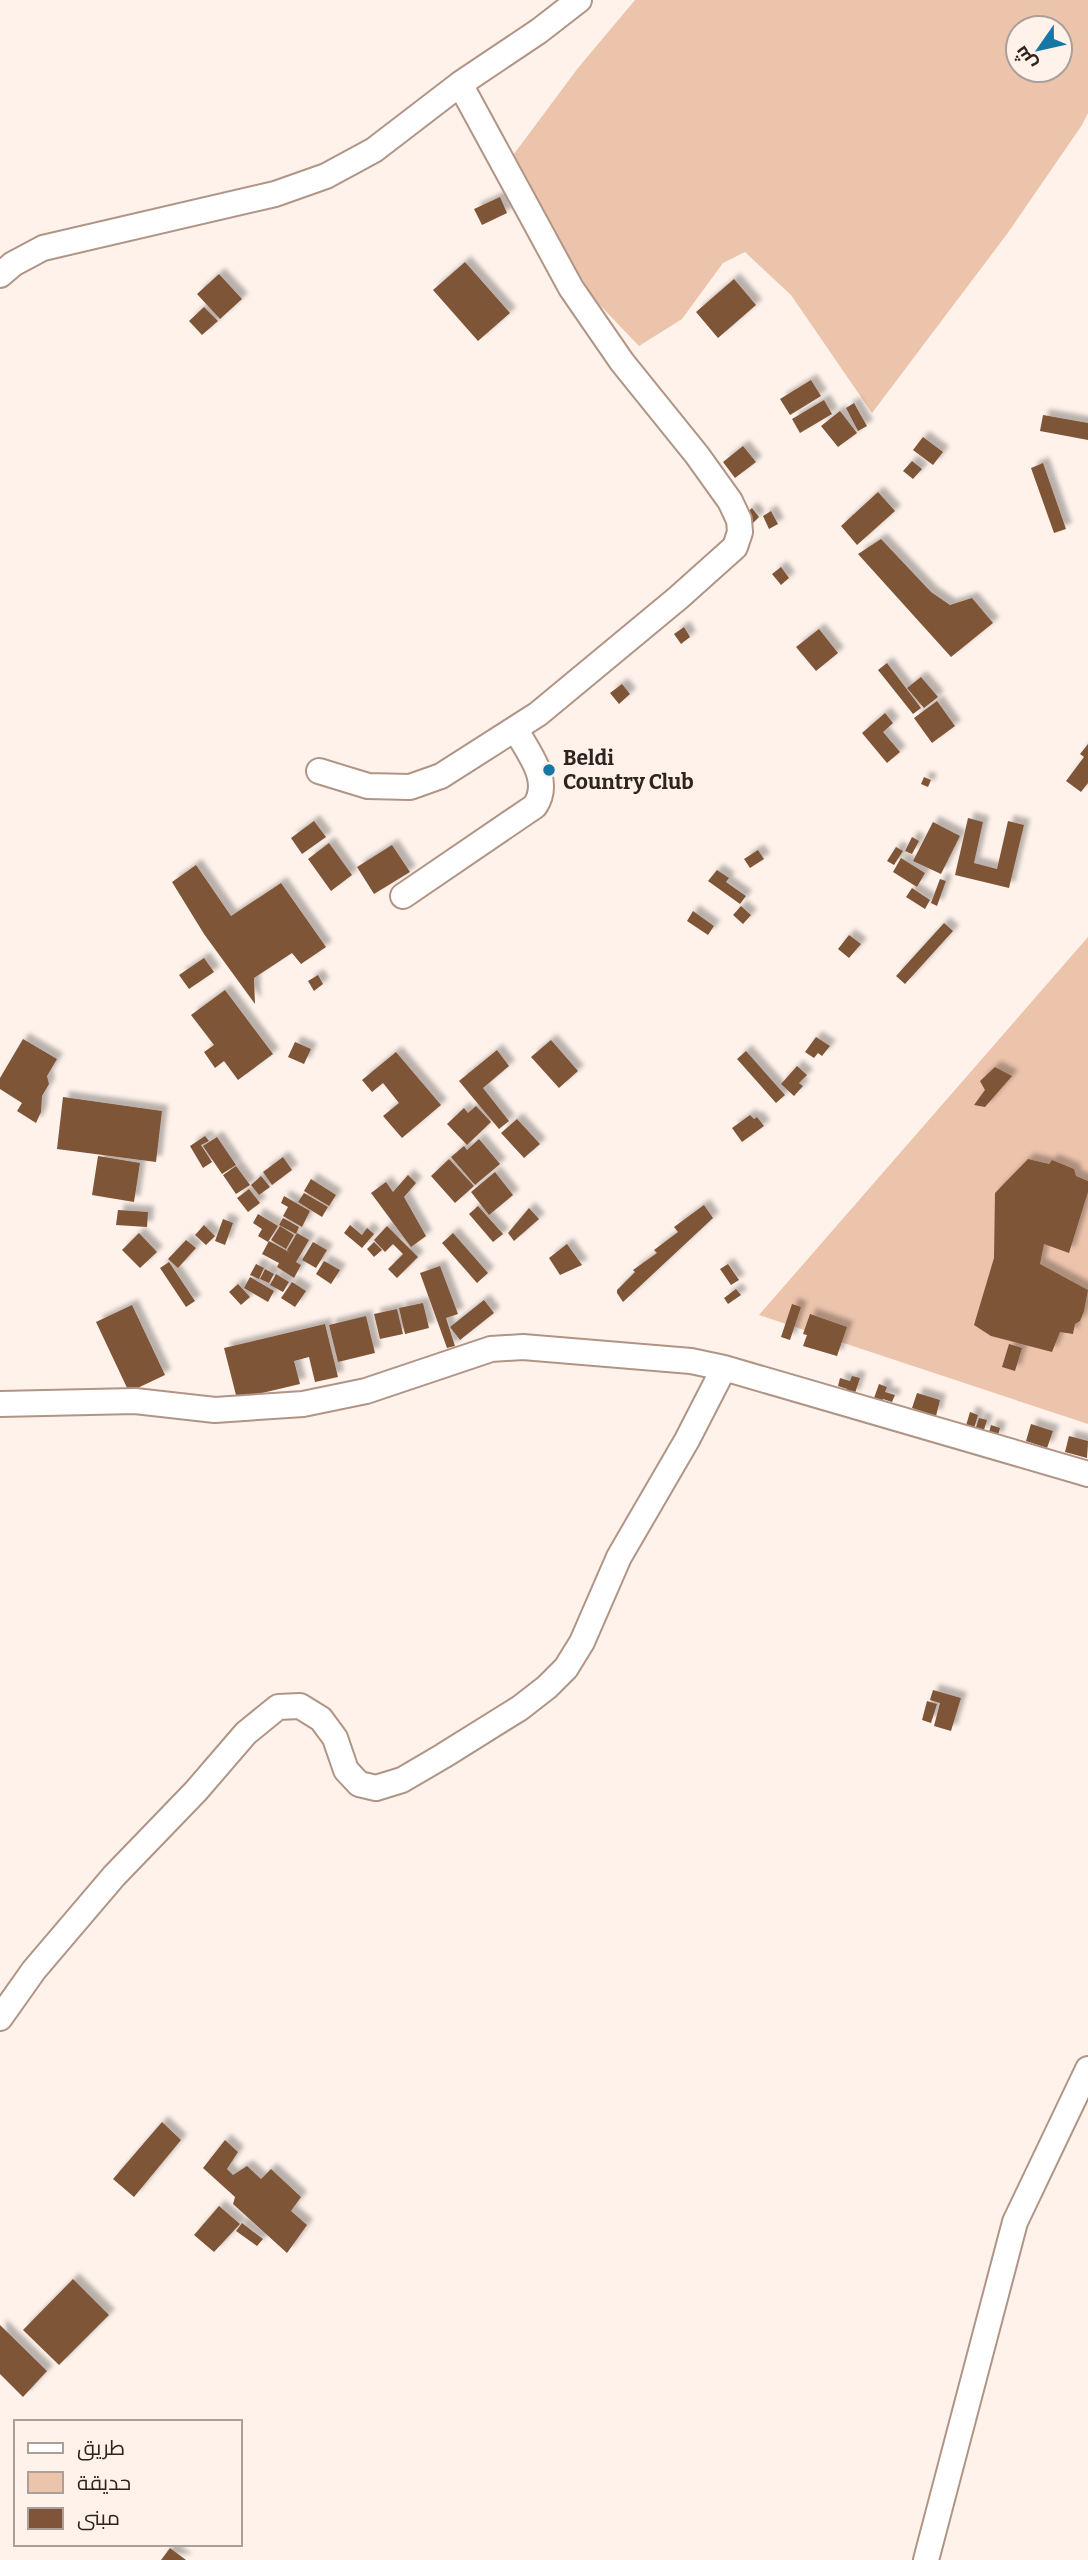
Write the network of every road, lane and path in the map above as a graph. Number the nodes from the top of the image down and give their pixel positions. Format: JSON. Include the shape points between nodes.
{"nodes":[{"id":1,"x":579,"y":0,"type":"edge"},
{"id":2,"x":460,"y":84,"type":"junction"},
{"id":3,"x":0,"y":275,"type":"edge"},
{"id":4,"x":516,"y":730,"type":"junction"},
{"id":5,"x":319,"y":771,"type":"dead end"},
{"id":6,"x":403,"y":896,"type":"dead end"},
{"id":7,"x":724,"y":1368,"type":"junction"},
{"id":8,"x":0,"y":1404,"type":"edge"},
{"id":9,"x":1088,"y":1474,"type":"edge"},
{"id":10,"x":0,"y":2018,"type":"edge"},
{"id":11,"x":1088,"y":2069,"type":"edge"},
{"id":12,"x":926,"y":2560,"type":"edge"}],
"edges":[{"from":1,"to":2,"type":"street"},
{"from":2,"to":3,"type":"street","via":[[374,150],[326,176],[275,194],[43,248]]},
{"from":2,"to":4,"type":"street","via":[[571,288],[622,362],[697,455],[739,520],[735,547]]},
{"from":4,"to":5,"type":"street","via":[[441,776],[410,787],[368,786]]},
{"from":4,"to":6,"type":"street","via":[[542,780],[535,806]]},
{"from":7,"to":8,"type":"street","via":[[691,1361],[523,1347],[491,1349],[366,1391],[303,1404],[215,1410],[135,1401]]},
{"from":7,"to":9,"type":"street"},
{"from":7,"to":10,"type":"street","via":[[619,1557],[582,1642],[547,1687],[443,1756],[402,1780],[376,1788],[359,1784],[346,1770],[335,1738],[321,1719],[300,1706],[278,1707],[246,1733],[114,1876],[34,1970]]},
{"from":11,"to":12,"type":"street","via":[[1015,2222]]}]}
